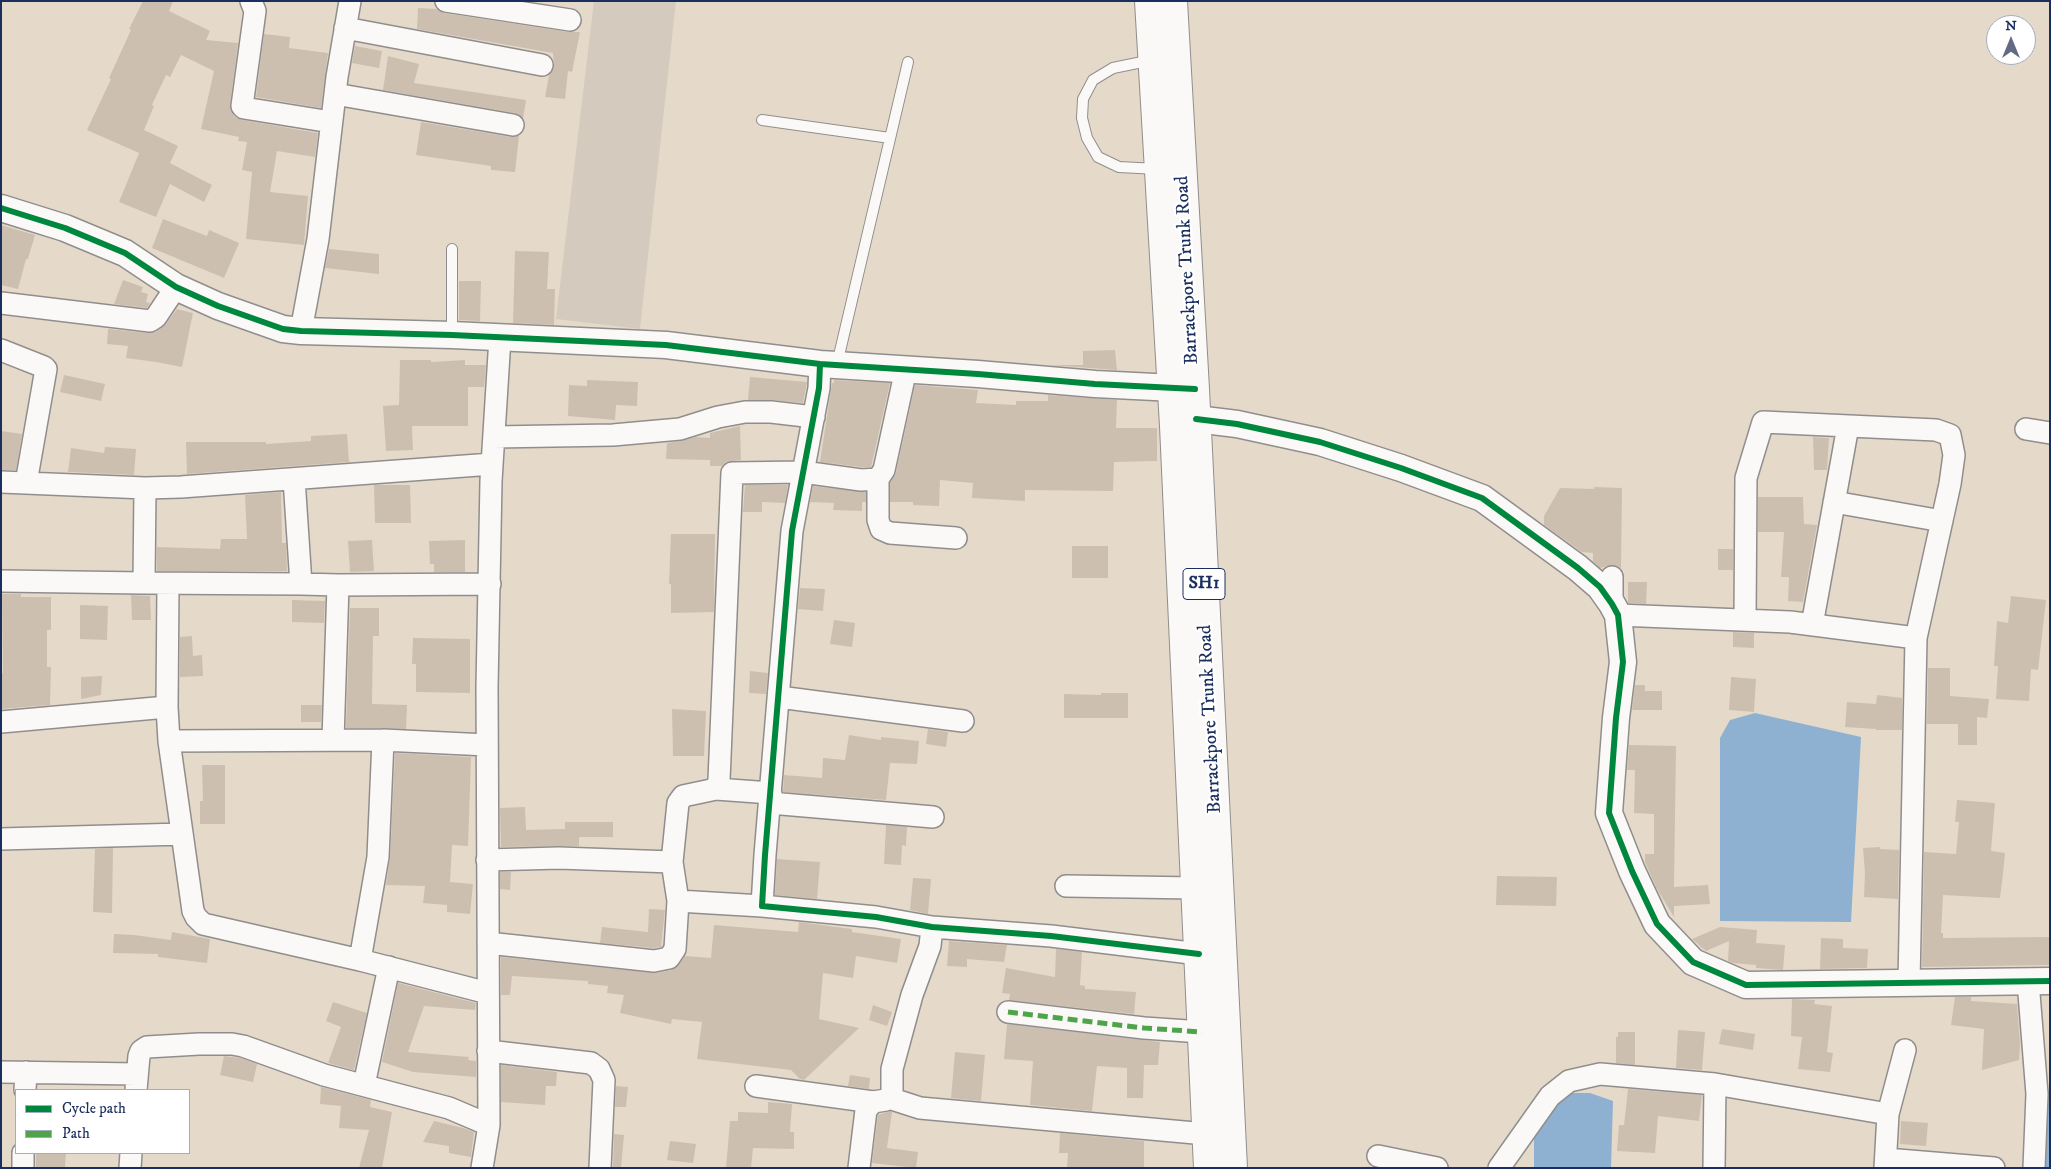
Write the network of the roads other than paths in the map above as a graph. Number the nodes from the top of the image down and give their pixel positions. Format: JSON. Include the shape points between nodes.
{"nodes":[{"id":1,"x":251,"y":1,"type":"edge"},
{"id":2,"x":350,"y":1,"type":"edge"},
{"id":3,"x":446,"y":1,"type":"edge"},
{"id":4,"x":1149,"y":1,"type":"edge"},
{"id":5,"x":1173,"y":1,"type":"edge"},
{"id":6,"x":570,"y":20,"type":"dead end"},
{"id":7,"x":345,"y":28,"type":"junction"},
{"id":8,"x":1153,"y":60,"type":"junction"},
{"id":9,"x":908,"y":62,"type":"dead end"},
{"id":10,"x":542,"y":65,"type":"dead end"},
{"id":11,"x":335,"y":94,"type":"junction"},
{"id":12,"x":762,"y":120,"type":"dead end"},
{"id":13,"x":331,"y":122,"type":"junction"},
{"id":14,"x":513,"y":125,"type":"dead end"},
{"id":15,"x":890,"y":138,"type":"junction"},
{"id":16,"x":1159,"y":169,"type":"junction"},
{"id":17,"x":1,"y":208,"type":"edge"},
{"id":18,"x":452,"y":249,"type":"dead end"},
{"id":19,"x":176,"y":287,"type":"junction"},
{"id":20,"x":1,"y":303,"type":"edge"},
{"id":21,"x":301,"y":331,"type":"junction"},
{"id":22,"x":452,"y":335,"type":"junction"},
{"id":23,"x":500,"y":338,"type":"junction"},
{"id":24,"x":1,"y":350,"type":"edge"},
{"id":25,"x":828,"y":364,"type":"junction"},
{"id":26,"x":906,"y":369,"type":"junction"},
{"id":27,"x":1183,"y":388,"type":"junction"},
{"id":28,"x":814,"y":417,"type":"junction"},
{"id":29,"x":1196,"y":419,"type":"junction"},
{"id":30,"x":1848,"y":426,"type":"junction"},
{"id":31,"x":2026,"y":429,"type":"dead end"},
{"id":32,"x":2050,"y":433,"type":"edge"},
{"id":33,"x":494,"y":436,"type":"junction"},
{"id":34,"x":492,"y":464,"type":"junction"},
{"id":35,"x":803,"y":472,"type":"junction"},
{"id":36,"x":294,"y":479,"type":"junction"},
{"id":37,"x":878,"y":479,"type":"junction"},
{"id":38,"x":1,"y":482,"type":"edge"},
{"id":39,"x":26,"y":483,"type":"junction"},
{"id":40,"x":145,"y":488,"type":"junction"},
{"id":41,"x":1834,"y":502,"type":"junction"},
{"id":42,"x":1942,"y":521,"type":"junction"},
{"id":43,"x":956,"y":538,"type":"dead end"},
{"id":44,"x":1612,"y":577,"type":"dead end"},
{"id":45,"x":1,"y":581,"type":"edge"},
{"id":46,"x":144,"y":583,"type":"junction"},
{"id":47,"x":168,"y":584,"type":"junction"},
{"id":48,"x":301,"y":584,"type":"junction"},
{"id":49,"x":490,"y":584,"type":"junction"},
{"id":50,"x":338,"y":586,"type":"junction"},
{"id":51,"x":1615,"y":609,"type":"junction"},
{"id":52,"x":1745,"y":620,"type":"junction"},
{"id":53,"x":1812,"y":625,"type":"junction"},
{"id":54,"x":1916,"y":638,"type":"junction"},
{"id":55,"x":779,"y":697,"type":"junction"},
{"id":56,"x":167,"y":707,"type":"junction"},
{"id":57,"x":963,"y":721,"type":"dead end"},
{"id":58,"x":1,"y":722,"type":"edge"},
{"id":59,"x":333,"y":740,"type":"junction"},
{"id":60,"x":383,"y":740,"type":"junction"},
{"id":61,"x":169,"y":741,"type":"junction"},
{"id":62,"x":487,"y":745,"type":"junction"},
{"id":63,"x":716,"y":789,"type":"junction"},
{"id":64,"x":771,"y":798,"type":"junction"},
{"id":65,"x":933,"y":817,"type":"dead end"},
{"id":66,"x":182,"y":834,"type":"junction"},
{"id":67,"x":1,"y":839,"type":"edge"},
{"id":68,"x":488,"y":860,"type":"junction"},
{"id":69,"x":672,"y":862,"type":"junction"},
{"id":70,"x":1066,"y":886,"type":"dead end"},
{"id":71,"x":1196,"y":888,"type":"junction"},
{"id":72,"x":678,"y":901,"type":"junction"},
{"id":73,"x":762,"y":906,"type":"junction"},
{"id":74,"x":932,"y":927,"type":"junction"},
{"id":75,"x":488,"y":943,"type":"junction"},
{"id":76,"x":1200,"y":954,"type":"junction"},
{"id":77,"x":360,"y":960,"type":"junction"},
{"id":78,"x":389,"y":967,"type":"junction"},
{"id":79,"x":2039,"y":981,"type":"edge"},
{"id":80,"x":1909,"y":982,"type":"junction"},
{"id":81,"x":488,"y":993,"type":"junction"},
{"id":82,"x":1008,"y":1012,"type":"dead end"},
{"id":83,"x":1202,"y":1032,"type":"junction"},
{"id":84,"x":1905,"y":1050,"type":"dead end"},
{"id":85,"x":488,"y":1051,"type":"junction"},
{"id":86,"x":1,"y":1072,"type":"edge"},
{"id":87,"x":25,"y":1081,"type":"edge"},
{"id":88,"x":137,"y":1082,"type":"edge"},
{"id":89,"x":1715,"y":1084,"type":"junction"},
{"id":90,"x":364,"y":1086,"type":"junction"},
{"id":91,"x":756,"y":1086,"type":"dead end"},
{"id":92,"x":882,"y":1100,"type":"junction"},
{"id":93,"x":1888,"y":1114,"type":"junction"},
{"id":94,"x":489,"y":1124,"type":"junction"},
{"id":95,"x":1206,"y":1134,"type":"junction"},
{"id":96,"x":23,"y":1154,"type":"edge"},
{"id":97,"x":132,"y":1154,"type":"edge"},
{"id":98,"x":1378,"y":1156,"type":"dead end"},
{"id":99,"x":1885,"y":1163,"type":"edge"},
{"id":100,"x":23,"y":1168,"type":"edge"},
{"id":101,"x":130,"y":1168,"type":"edge"},
{"id":102,"x":482,"y":1168,"type":"edge"},
{"id":103,"x":600,"y":1168,"type":"edge"},
{"id":104,"x":859,"y":1168,"type":"edge"},
{"id":105,"x":1208,"y":1168,"type":"edge"},
{"id":106,"x":1233,"y":1168,"type":"edge"},
{"id":107,"x":1437,"y":1168,"type":"edge"},
{"id":108,"x":1499,"y":1168,"type":"edge"},
{"id":109,"x":1714,"y":1168,"type":"edge"},
{"id":110,"x":1994,"y":1168,"type":"edge"},
{"id":111,"x":2034,"y":1168,"type":"edge"}],
"edges":[{"from":1,"to":13,"type":"street","via":[[255,11],[242,106]]},
{"from":2,"to":7,"type":"street"},
{"from":3,"to":6,"type":"street"},
{"from":4,"to":8,"type":"main road","name":"Barrackpore Trunk Road","number":"SH1"},
{"from":5,"to":27,"type":"main road","name":"Barrackpore Trunk Road","number":"SH1"},
{"from":7,"to":10,"type":"street"},
{"from":7,"to":11,"type":"street"},
{"from":8,"to":16,"type":"main road","name":"Barrackpore Trunk Road","number":"SH1"},
{"from":8,"to":16,"type":"lane","via":[[1113,68],[1093,80],[1083,99],[1082,118],[1086,138],[1098,157],[1119,166]]},
{"from":9,"to":15,"type":"lane"},
{"from":11,"to":13,"type":"street"},
{"from":11,"to":14,"type":"street"},
{"from":12,"to":15,"type":"lane"},
{"from":13,"to":21,"type":"street","via":[[318,239]]},
{"from":15,"to":25,"type":"lane"},
{"from":16,"to":27,"type":"main road","name":"Barrackpore Trunk Road","number":"SH1"},
{"from":17,"to":19,"type":"street","via":[[65,228],[125,254]]},
{"from":18,"to":22,"type":"lane"},
{"from":19,"to":20,"type":"street","via":[[150,321]]},
{"from":19,"to":21,"type":"street","via":[[283,329]]},
{"from":21,"to":22,"type":"street"},
{"from":22,"to":23,"type":"street"},
{"from":23,"to":25,"type":"street","via":[[666,345]]},
{"from":23,"to":33,"type":"street"},
{"from":24,"to":39,"type":"street","via":[[46,369]]},
{"from":25,"to":26,"type":"street"},
{"from":25,"to":28,"type":"street","via":[[819,388]]},
{"from":26,"to":27,"type":"street"},
{"from":26,"to":37,"type":"street","via":[[884,470]]},
{"from":27,"to":29,"type":"main road","name":"Barrackpore Trunk Road","number":"SH1"},
{"from":27,"to":71,"type":"main road","name":"Barrackpore Trunk Road","number":"SH1"},
{"from":28,"to":33,"type":"street","via":[[745,412],[671,430],[613,435]]},
{"from":28,"to":35,"type":"street"},
{"from":29,"to":51,"type":"street","via":[[1237,424],[1320,442],[1482,498],[1578,568],[1600,587]]},
{"from":29,"to":106,"type":"main road","name":"Barrackpore Trunk Road","number":"SH1"},
{"from":30,"to":41,"type":"street"},
{"from":30,"to":42,"type":"street","via":[[1936,430],[1950,435],[1954,455]]},
{"from":30,"to":52,"type":"street","via":[[1763,422],[1746,478]]},
{"from":31,"to":32,"type":"street"},
{"from":33,"to":34,"type":"street"},
{"from":34,"to":36,"type":"street"},
{"from":34,"to":49,"type":"street"},
{"from":35,"to":37,"type":"street","via":[[861,480]]},
{"from":35,"to":55,"type":"street","via":[[792,531]]},
{"from":35,"to":63,"type":"street","via":[[732,473],[719,780]]},
{"from":36,"to":40,"type":"street"},
{"from":36,"to":48,"type":"street"},
{"from":37,"to":43,"type":"street","via":[[881,529],[890,533]]},
{"from":38,"to":39,"type":"street"},
{"from":39,"to":40,"type":"street"},
{"from":40,"to":46,"type":"street"},
{"from":41,"to":42,"type":"street"},
{"from":41,"to":53,"type":"street"},
{"from":42,"to":54,"type":"street"},
{"from":44,"to":51,"type":"street"},
{"from":45,"to":46,"type":"street"},
{"from":46,"to":47,"type":"street"},
{"from":47,"to":48,"type":"street"},
{"from":47,"to":56,"type":"street"},
{"from":48,"to":50,"type":"street"},
{"from":49,"to":50,"type":"street"},
{"from":49,"to":62,"type":"street"},
{"from":50,"to":59,"type":"street"},
{"from":51,"to":52,"type":"street"},
{"from":51,"to":80,"type":"street","via":[[1622,662],[1608,812],[1657,924],[1694,962],[1746,985]]},
{"from":52,"to":53,"type":"street"},
{"from":53,"to":54,"type":"street"},
{"from":54,"to":80,"type":"street"},
{"from":55,"to":57,"type":"street"},
{"from":55,"to":64,"type":"street"},
{"from":56,"to":58,"type":"street"},
{"from":56,"to":61,"type":"street"},
{"from":59,"to":60,"type":"street"},
{"from":59,"to":61,"type":"street"},
{"from":60,"to":62,"type":"street"},
{"from":60,"to":77,"type":"street","via":[[378,857]]},
{"from":61,"to":66,"type":"street"},
{"from":62,"to":68,"type":"street"},
{"from":63,"to":64,"type":"street"},
{"from":63,"to":69,"type":"street","via":[[683,796],[678,803]]},
{"from":64,"to":65,"type":"street"},
{"from":64,"to":73,"type":"street"},
{"from":66,"to":67,"type":"street"},
{"from":66,"to":77,"type":"street","via":[[192,911],[203,924]]},
{"from":68,"to":69,"type":"street","via":[[559,858]]},
{"from":68,"to":75,"type":"street"},
{"from":69,"to":72,"type":"street"},
{"from":70,"to":71,"type":"street"},
{"from":71,"to":76,"type":"main road","name":"Barrackpore Trunk Road","number":"SH1"},
{"from":72,"to":73,"type":"street"},
{"from":72,"to":75,"type":"street","via":[[675,949],[669,958],[654,961]]},
{"from":73,"to":74,"type":"street","via":[[876,917]]},
{"from":74,"to":76,"type":"street","via":[[1051,936]]},
{"from":74,"to":92,"type":"street","via":[[930,946],[912,995]]},
{"from":75,"to":81,"type":"street"},
{"from":76,"to":83,"type":"main road","name":"Barrackpore Trunk Road","number":"SH1"},
{"from":77,"to":78,"type":"street"},
{"from":78,"to":81,"type":"street"},
{"from":78,"to":90,"type":"street"},
{"from":79,"to":80,"type":"street"},
{"from":79,"to":111,"type":"street"},
{"from":81,"to":85,"type":"street"},
{"from":82,"to":83,"type":"street"},
{"from":83,"to":95,"type":"main road","name":"Barrackpore Trunk Road","number":"SH1"},
{"from":84,"to":93,"type":"street"},
{"from":85,"to":94,"type":"street"},
{"from":85,"to":103,"type":"street","via":[[591,1063],[600,1069],[604,1080]]},
{"from":86,"to":87,"type":"street"},
{"from":87,"to":88,"type":"street"},
{"from":88,"to":90,"type":"street","via":[[139,1056],[147,1047],[221,1044],[243,1046]]},
{"from":89,"to":93,"type":"street"},
{"from":89,"to":108,"type":"street","via":[[1600,1074],[1569,1080],[1550,1096]]},
{"from":89,"to":109,"type":"street"},
{"from":90,"to":94,"type":"street","via":[[449,1108]]},
{"from":91,"to":92,"type":"street"},
{"from":92,"to":95,"type":"street","via":[[920,1108]]},
{"from":92,"to":104,"type":"street","via":[[866,1110]]},
{"from":93,"to":99,"type":"street"},
{"from":94,"to":102,"type":"street"},
{"from":95,"to":105,"type":"main road","name":"Barrackpore Trunk Road","number":"SH1"},
{"from":96,"to":100,"type":"street"},
{"from":97,"to":101,"type":"street"},
{"from":98,"to":107,"type":"street"},
{"from":99,"to":110,"type":"street"}]}
